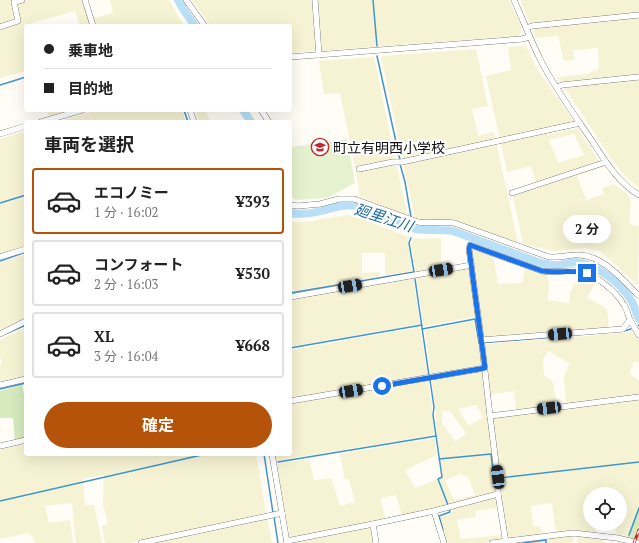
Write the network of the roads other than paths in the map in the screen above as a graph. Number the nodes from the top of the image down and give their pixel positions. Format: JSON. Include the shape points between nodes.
{"nodes":[{"id":1,"x":22,"y":0,"type":"edge"},
{"id":2,"x":85,"y":0,"type":"edge"},
{"id":3,"x":186,"y":0,"type":"edge"},
{"id":4,"x":315,"y":0,"type":"edge"},
{"id":5,"x":514,"y":0,"type":"edge"},
{"id":6,"x":639,"y":15,"type":"edge"},
{"id":7,"x":92,"y":24,"type":"edge"},
{"id":8,"x":204,"y":24,"type":"edge"},
{"id":9,"x":0,"y":27,"type":"edge"},
{"id":10,"x":526,"y":28,"type":"junction"},
{"id":11,"x":529,"y":37,"type":"junction"},
{"id":12,"x":319,"y":55,"type":"junction"},
{"id":13,"x":292,"y":57,"type":"edge"},
{"id":14,"x":639,"y":77,"type":"edge"},
{"id":15,"x":556,"y":87,"type":"junction"},
{"id":16,"x":75,"y":112,"type":"edge"},
{"id":17,"x":48,"y":120,"type":"edge"},
{"id":18,"x":580,"y":123,"type":"junction"},
{"id":19,"x":24,"y":127,"type":"edge"},
{"id":20,"x":0,"y":134,"type":"edge"},
{"id":21,"x":606,"y":162,"type":"junction"},
{"id":22,"x":359,"y":169,"type":"dead end"},
{"id":23,"x":512,"y":193,"type":"dead end"},
{"id":24,"x":639,"y":195,"type":"edge"},
{"id":25,"x":292,"y":205,"type":"edge"},
{"id":26,"x":24,"y":250,"type":"edge"},
{"id":27,"x":0,"y":257,"type":"edge"},
{"id":28,"x":472,"y":265,"type":"junction"},
{"id":29,"x":639,"y":294,"type":"edge"},
{"id":30,"x":292,"y":297,"type":"edge"},
{"id":31,"x":630,"y":320,"type":"junction"},
{"id":32,"x":24,"y":322,"type":"edge"},
{"id":33,"x":0,"y":334,"type":"edge"},
{"id":34,"x":639,"y":335,"type":"edge"},
{"id":35,"x":482,"y":342,"type":"junction"},
{"id":36,"x":485,"y":368,"type":"junction"},
{"id":37,"x":24,"y":379,"type":"edge"},
{"id":38,"x":0,"y":385,"type":"edge"},
{"id":39,"x":639,"y":397,"type":"edge"},
{"id":40,"x":292,"y":401,"type":"edge"},
{"id":41,"x":490,"y":416,"type":"junction"},
{"id":42,"x":24,"y":440,"type":"edge"},
{"id":43,"x":0,"y":446,"type":"edge"},
{"id":44,"x":272,"y":456,"type":"edge"},
{"id":45,"x":498,"y":494,"type":"junction"},
{"id":46,"x":434,"y":511,"type":"junction"},
{"id":47,"x":282,"y":513,"type":"junction"},
{"id":48,"x":373,"y":524,"type":"junction"},
{"id":49,"x":287,"y":542,"type":"edge"},
{"id":50,"x":506,"y":542,"type":"edge"},
{"id":51,"x":141,"y":543,"type":"edge"},
{"id":52,"x":376,"y":543,"type":"edge"},
{"id":53,"x":444,"y":543,"type":"edge"},
{"id":54,"x":492,"y":543,"type":"edge"},
{"id":55,"x":638,"y":543,"type":"edge"}],
"edges":[{"from":1,"to":9,"type":"street","via":[[14,2],[18,21]]},
{"from":2,"to":7,"type":"street"},
{"from":3,"to":8,"type":"street"},
{"from":4,"to":12,"type":"street"},
{"from":5,"to":10,"type":"street"},
{"from":6,"to":10,"type":"street"},
{"from":10,"to":11,"type":"street"},
{"from":11,"to":12,"type":"street"},
{"from":11,"to":15,"type":"street"},
{"from":12,"to":13,"type":"street"},
{"from":14,"to":15,"type":"street"},
{"from":15,"to":18,"type":"street"},
{"from":16,"to":17,"type":"street"},
{"from":18,"to":21,"type":"street"},
{"from":18,"to":22,"type":"street"},
{"from":19,"to":20,"type":"street"},
{"from":21,"to":23,"type":"street"},
{"from":21,"to":24,"type":"street","via":[[618,178]]},
{"from":25,"to":29,"type":"street","via":[[306,206],[339,199],[354,199],[426,223],[454,223],[549,257],[580,255],[599,261]]},
{"from":26,"to":27,"type":"street"},
{"from":28,"to":30,"type":"street"},
{"from":28,"to":31,"type":"street","via":[[470,245],[542,271],[587,273],[617,295],[625,305]]},
{"from":28,"to":35,"type":"street"},
{"from":31,"to":34,"type":"street"},
{"from":31,"to":35,"type":"street","via":[[623,329]]},
{"from":32,"to":33,"type":"street"},
{"from":35,"to":36,"type":"street"},
{"from":36,"to":40,"type":"street"},
{"from":36,"to":41,"type":"street"},
{"from":37,"to":38,"type":"street"},
{"from":39,"to":41,"type":"street"},
{"from":41,"to":45,"type":"street"},
{"from":42,"to":43,"type":"street"},
{"from":44,"to":47,"type":"street"},
{"from":45,"to":46,"type":"street"},
{"from":45,"to":50,"type":"street"},
{"from":46,"to":48,"type":"street"},
{"from":46,"to":53,"type":"street"},
{"from":47,"to":49,"type":"street"},
{"from":47,"to":51,"type":"street"},
{"from":48,"to":49,"type":"street"},
{"from":48,"to":52,"type":"street"},
{"from":50,"to":54,"type":"street"},
{"from":50,"to":55,"type":"street","via":[[572,533]]}]}
